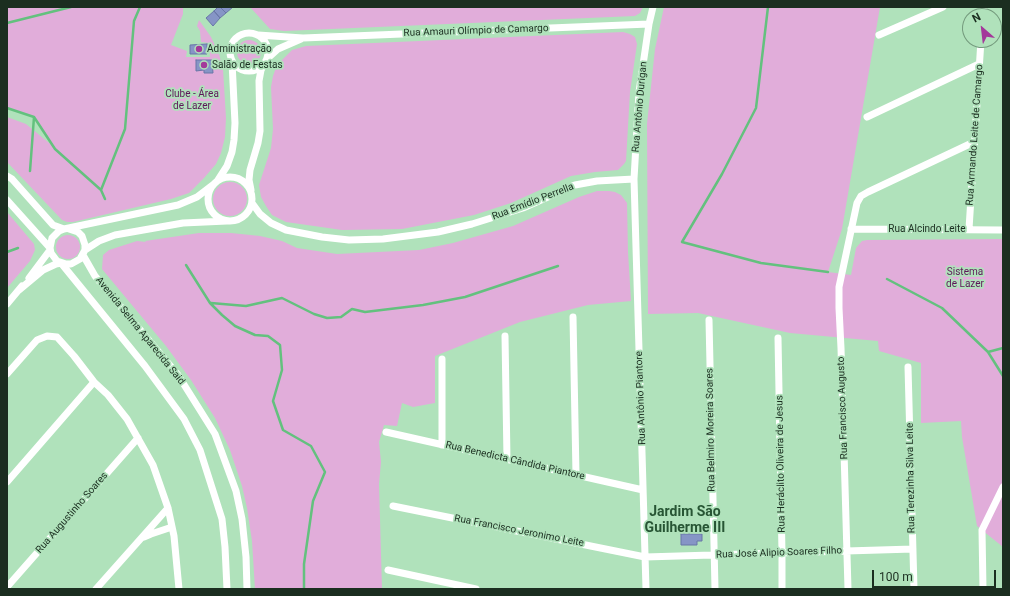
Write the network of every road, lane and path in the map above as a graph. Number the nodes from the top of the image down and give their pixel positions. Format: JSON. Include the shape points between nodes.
{"nodes":[{"id":1,"x":653,"y":7,"type":"edge"},
{"id":2,"x":943,"y":7,"type":"edge"},
{"id":3,"x":649,"y":24,"type":"junction"},
{"id":4,"x":258,"y":35,"type":"junction"},
{"id":5,"x":879,"y":36,"type":"dead end"},
{"id":6,"x":303,"y":38,"type":"junction"},
{"id":7,"x":980,"y":48,"type":"edge"},
{"id":8,"x":266,"y":61,"type":"junction"},
{"id":9,"x":232,"y":62,"type":"junction"},
{"id":10,"x":979,"y":64,"type":"junction"},
{"id":11,"x":867,"y":116,"type":"dead end"},
{"id":12,"x":974,"y":142,"type":"junction"},
{"id":13,"x":7,"y":176,"type":"edge"},
{"id":14,"x":634,"y":179,"type":"junction"},
{"id":15,"x":216,"y":182,"type":"junction"},
{"id":16,"x":251,"y":192,"type":"junction"},
{"id":17,"x":7,"y":200,"type":"edge"},
{"id":18,"x":252,"y":204,"type":"junction"},
{"id":19,"x":635,"y":207,"type":"joint"},
{"id":20,"x":227,"y":221,"type":"junction"},
{"id":21,"x":66,"y":229,"type":"junction"},
{"id":22,"x":851,"y":229,"type":"junction"},
{"id":23,"x":969,"y":230,"type":"junction"},
{"id":24,"x":1003,"y":230,"type":"edge"},
{"id":25,"x":50,"y":249,"type":"junction"},
{"id":26,"x":84,"y":253,"type":"junction"},
{"id":27,"x":76,"y":262,"type":"junction"},
{"id":28,"x":61,"y":263,"type":"junction"},
{"id":29,"x":74,"y":280,"type":"junction"},
{"id":30,"x":19,"y":290,"type":"junction"},
{"id":31,"x":7,"y":304,"type":"edge"},
{"id":32,"x":573,"y":317,"type":"dead end"},
{"id":33,"x":710,"y":320,"type":"dead end"},
{"id":34,"x":505,"y":336,"type":"dead end"},
{"id":35,"x":778,"y":338,"type":"dead end"},
{"id":36,"x":442,"y":359,"type":"dead end"},
{"id":37,"x":908,"y":367,"type":"dead end"},
{"id":38,"x":7,"y":374,"type":"edge"},
{"id":39,"x":94,"y":382,"type":"junction"},
{"id":40,"x":386,"y":432,"type":"dead end"},
{"id":41,"x":138,"y":438,"type":"junction"},
{"id":42,"x":442,"y":444,"type":"junction"},
{"id":43,"x":507,"y":459,"type":"junction"},
{"id":44,"x":576,"y":475,"type":"junction"},
{"id":45,"x":7,"y":482,"type":"edge"},
{"id":46,"x":1003,"y":487,"type":"edge"},
{"id":47,"x":644,"y":490,"type":"junction"},
{"id":48,"x":393,"y":506,"type":"dead end"},
{"id":49,"x":168,"y":508,"type":"junction"},
{"id":50,"x":172,"y":527,"type":"junction"},
{"id":51,"x":139,"y":540,"type":"junction"},
{"id":52,"x":913,"y":549,"type":"junction"},
{"id":53,"x":847,"y":551,"type":"junction"},
{"id":54,"x":782,"y":553,"type":"junction"},
{"id":55,"x":714,"y":555,"type":"junction"},
{"id":56,"x":646,"y":557,"type":"junction"},
{"id":57,"x":388,"y":570,"type":"dead end"},
{"id":58,"x":7,"y":588,"type":"edge"},
{"id":59,"x":96,"y":589,"type":"edge"},
{"id":60,"x":179,"y":589,"type":"edge"},
{"id":61,"x":227,"y":589,"type":"edge"},
{"id":62,"x":247,"y":589,"type":"edge"},
{"id":63,"x":476,"y":589,"type":"edge"},
{"id":64,"x":646,"y":589,"type":"edge"},
{"id":65,"x":715,"y":589,"type":"edge"},
{"id":66,"x":782,"y":589,"type":"edge"},
{"id":67,"x":848,"y":589,"type":"edge"},
{"id":68,"x":914,"y":589,"type":"edge"},
{"id":69,"x":983,"y":589,"type":"edge"}],
"edges":[{"from":1,"to":3,"type":"street","name":"Rua Antônio Durigan"},
{"from":2,"to":5,"type":"street"},
{"from":3,"to":6,"type":"street","name":"Rua Amauri Olímpio de Camargo"},
{"from":3,"to":14,"type":"street","name":"Rua Antônio Durigan","via":[[639,92]]},
{"from":4,"to":6,"type":"street","name":"Rua Amauri Olímpio de Camargo"},
{"from":4,"to":8,"type":"street","via":[[268,47]]},
{"from":4,"to":9,"type":"street","via":[[247,33],[235,38],[229,49]]},
{"from":6,"to":8,"type":"street","name":"Rua Amauri Olímpio de Camargo","via":[[278,49]]},
{"from":7,"to":10,"type":"street","name":"Rua Armando Leite de Camargo"},
{"from":8,"to":9,"type":"street","via":[[257,70],[247,72],[238,69]]},
{"from":8,"to":16,"type":"street","via":[[259,81],[260,131],[250,170]]},
{"from":9,"to":15,"type":"street","via":[[234,140],[232,152]]},
{"from":10,"to":11,"type":"street"},
{"from":10,"to":12,"type":"street","name":"Rua Armando Leite de Camargo"},
{"from":12,"to":22,"type":"street","name":"Rua Francisco Augusto","via":[[861,196]]},
{"from":12,"to":23,"type":"street","name":"Rua Armando Leite de Camargo"},
{"from":13,"to":21,"type":"street","via":[[54,225]]},
{"from":14,"to":18,"type":"street","name":"Rua Emídio Perrella","via":[[575,185],[523,208],[472,224],[438,232],[383,239],[349,240],[286,230],[271,223],[257,212]]},
{"from":14,"to":19,"type":"street","name":"Rua Antônio Durigan"},
{"from":15,"to":16,"type":"street","via":[[226,177],[235,178],[247,184]]},
{"from":15,"to":20,"type":"street","via":[[209,192],[209,207],[215,215]]},
{"from":15,"to":21,"type":"street","via":[[197,197],[178,205]]},
{"from":16,"to":18,"type":"street"},
{"from":17,"to":25,"type":"street"},
{"from":18,"to":20,"type":"street","via":[[243,217]]},
{"from":19,"to":47,"type":"street","name":"Rua Antônio Piantore"},
{"from":20,"to":26,"type":"street","via":[[183,223],[114,235],[99,241]]},
{"from":21,"to":25,"type":"street","via":[[59,231],[52,238]]},
{"from":21,"to":26,"type":"street","via":[[78,232],[82,236]]},
{"from":22,"to":23,"type":"street","name":"Rua Alcindo Leite"},
{"from":22,"to":53,"type":"street","name":"Rua Francisco Augusto","via":[[839,287]]},
{"from":23,"to":24,"type":"street","name":"Rua Alcindo Leite"},
{"from":25,"to":28,"type":"street","via":[[53,257]]},
{"from":25,"to":30,"type":"street"},
{"from":26,"to":27,"type":"street"},
{"from":26,"to":62,"type":"street","name":"Avenida Selma Aparecida Said","via":[[94,276],[178,375],[215,434],[238,498]]},
{"from":27,"to":28,"type":"street"},
{"from":27,"to":29,"type":"street","via":[[72,270]]},
{"from":28,"to":29,"type":"street","name":"Avenida Selma Aparecida Said"},
{"from":28,"to":30,"type":"street","via":[[43,270]]},
{"from":29,"to":61,"type":"street","name":"Avenida Selma Aparecida Said","via":[[164,391],[184,419],[200,450],[222,519]]},
{"from":30,"to":31,"type":"street"},
{"from":32,"to":44,"type":"street"},
{"from":33,"to":55,"type":"street","name":"Rua Belmiro Moreira Soares"},
{"from":34,"to":43,"type":"street"},
{"from":35,"to":54,"type":"street","name":"Rua Heráclito Oliveira de Jesus"},
{"from":36,"to":42,"type":"street"},
{"from":37,"to":52,"type":"street","name":"Rua Terezinha Silva Leite"},
{"from":38,"to":39,"type":"street","via":[[37,340],[47,336],[57,337]]},
{"from":39,"to":41,"type":"street","via":[[127,419]]},
{"from":39,"to":45,"type":"street"},
{"from":40,"to":42,"type":"street","name":"Rua Benedicta Cândida Piantore"},
{"from":41,"to":49,"type":"street","via":[[156,471]]},
{"from":41,"to":58,"type":"street","name":"Rua Augustinho Soares"},
{"from":42,"to":43,"type":"street","name":"Rua Benedicta Cândida Piantore"},
{"from":43,"to":44,"type":"street","name":"Rua Benedicta Cândida Piantore"},
{"from":44,"to":47,"type":"street","name":"Rua Benedicta Cândida Piantore"},
{"from":46,"to":69,"type":"street","via":[[982,530]]},
{"from":47,"to":56,"type":"street","name":"Rua Antônio Piantore"},
{"from":48,"to":56,"type":"street","name":"Rua Francisco Jeronimo Leite"},
{"from":49,"to":50,"type":"street"},
{"from":49,"to":51,"type":"street"},
{"from":50,"to":51,"type":"street"},
{"from":50,"to":60,"type":"street"},
{"from":51,"to":59,"type":"street"},
{"from":52,"to":53,"type":"street","name":"Rua José Alipio Soares Filho"},
{"from":52,"to":68,"type":"street","name":"Rua Terezinha Silva Leite"},
{"from":53,"to":54,"type":"street","name":"Rua José Alipio Soares Filho"},
{"from":53,"to":67,"type":"street","name":"Rua Francisco Augusto"},
{"from":54,"to":55,"type":"street","name":"Rua José Alipio Soares Filho"},
{"from":54,"to":66,"type":"street","name":"Rua Heráclito Oliveira de Jesus"},
{"from":55,"to":56,"type":"street","name":"Rua José Alipio Soares Filho"},
{"from":55,"to":65,"type":"street","name":"Rua Belmiro Moreira Soares"},
{"from":56,"to":64,"type":"street","name":"Rua Antônio Piantore"},
{"from":57,"to":63,"type":"street"}]}
